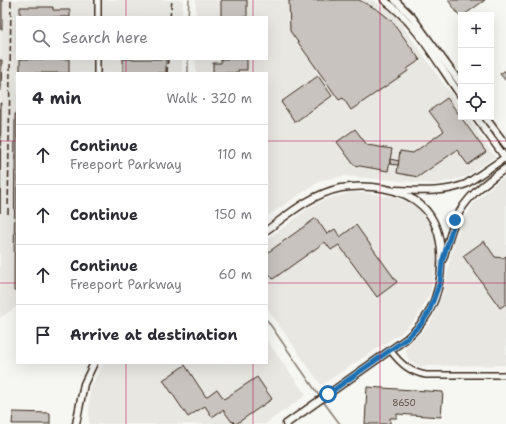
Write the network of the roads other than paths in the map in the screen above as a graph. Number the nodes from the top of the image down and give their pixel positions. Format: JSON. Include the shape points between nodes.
{"nodes":[{"id":1,"x":98,"y":0,"type":"edge"},
{"id":2,"x":384,"y":0,"type":"edge"},
{"id":3,"x":395,"y":0,"type":"edge"},
{"id":4,"x":98,"y":16,"type":"edge"},
{"id":5,"x":97,"y":60,"type":"edge"},
{"id":6,"x":97,"y":72,"type":"edge"},
{"id":7,"x":458,"y":80,"type":"edge"},
{"id":8,"x":458,"y":92,"type":"edge"},
{"id":9,"x":478,"y":120,"type":"edge"},
{"id":10,"x":487,"y":120,"type":"edge"},
{"id":11,"x":506,"y":145,"type":"edge"},
{"id":12,"x":506,"y":158,"type":"edge"},
{"id":13,"x":506,"y":168,"type":"edge"},
{"id":14,"x":391,"y":190,"type":"junction"},
{"id":15,"x":268,"y":229,"type":"edge"},
{"id":16,"x":442,"y":262,"type":"junction"},
{"id":17,"x":390,"y":350,"type":"junction"},
{"id":18,"x":94,"y":364,"type":"edge"},
{"id":19,"x":506,"y":375,"type":"edge"},
{"id":20,"x":78,"y":415,"type":"junction"},
{"id":21,"x":76,"y":424,"type":"edge"},
{"id":22,"x":81,"y":424,"type":"edge"},
{"id":23,"x":286,"y":424,"type":"edge"}],
"edges":[{"from":1,"to":4,"type":"street"},
{"from":2,"to":8,"type":"main road","via":[[410,24]]},
{"from":3,"to":7,"type":"main road","via":[[412,17]]},
{"from":5,"to":6,"type":"street"},
{"from":9,"to":12,"type":"main road"},
{"from":10,"to":11,"type":"main road"},
{"from":12,"to":14,"type":"main road","via":[[466,184],[452,189]]},
{"from":13,"to":16,"type":"main road","via":[[482,185],[464,204],[455,220]]},
{"from":14,"to":15,"type":"main road","via":[[371,186],[326,192],[312,198]]},
{"from":14,"to":16,"type":"main road","via":[[414,200],[427,211],[439,239]]},
{"from":16,"to":17,"type":"main road","via":[[440,282],[429,312],[406,339]]},
{"from":17,"to":19,"type":"street","via":[[404,366],[418,373]]},
{"from":17,"to":23,"type":"main road"},
{"from":18,"to":20,"type":"main road","via":[[84,384]]},
{"from":20,"to":21,"type":"main road"},
{"from":20,"to":22,"type":"main road"}]}
